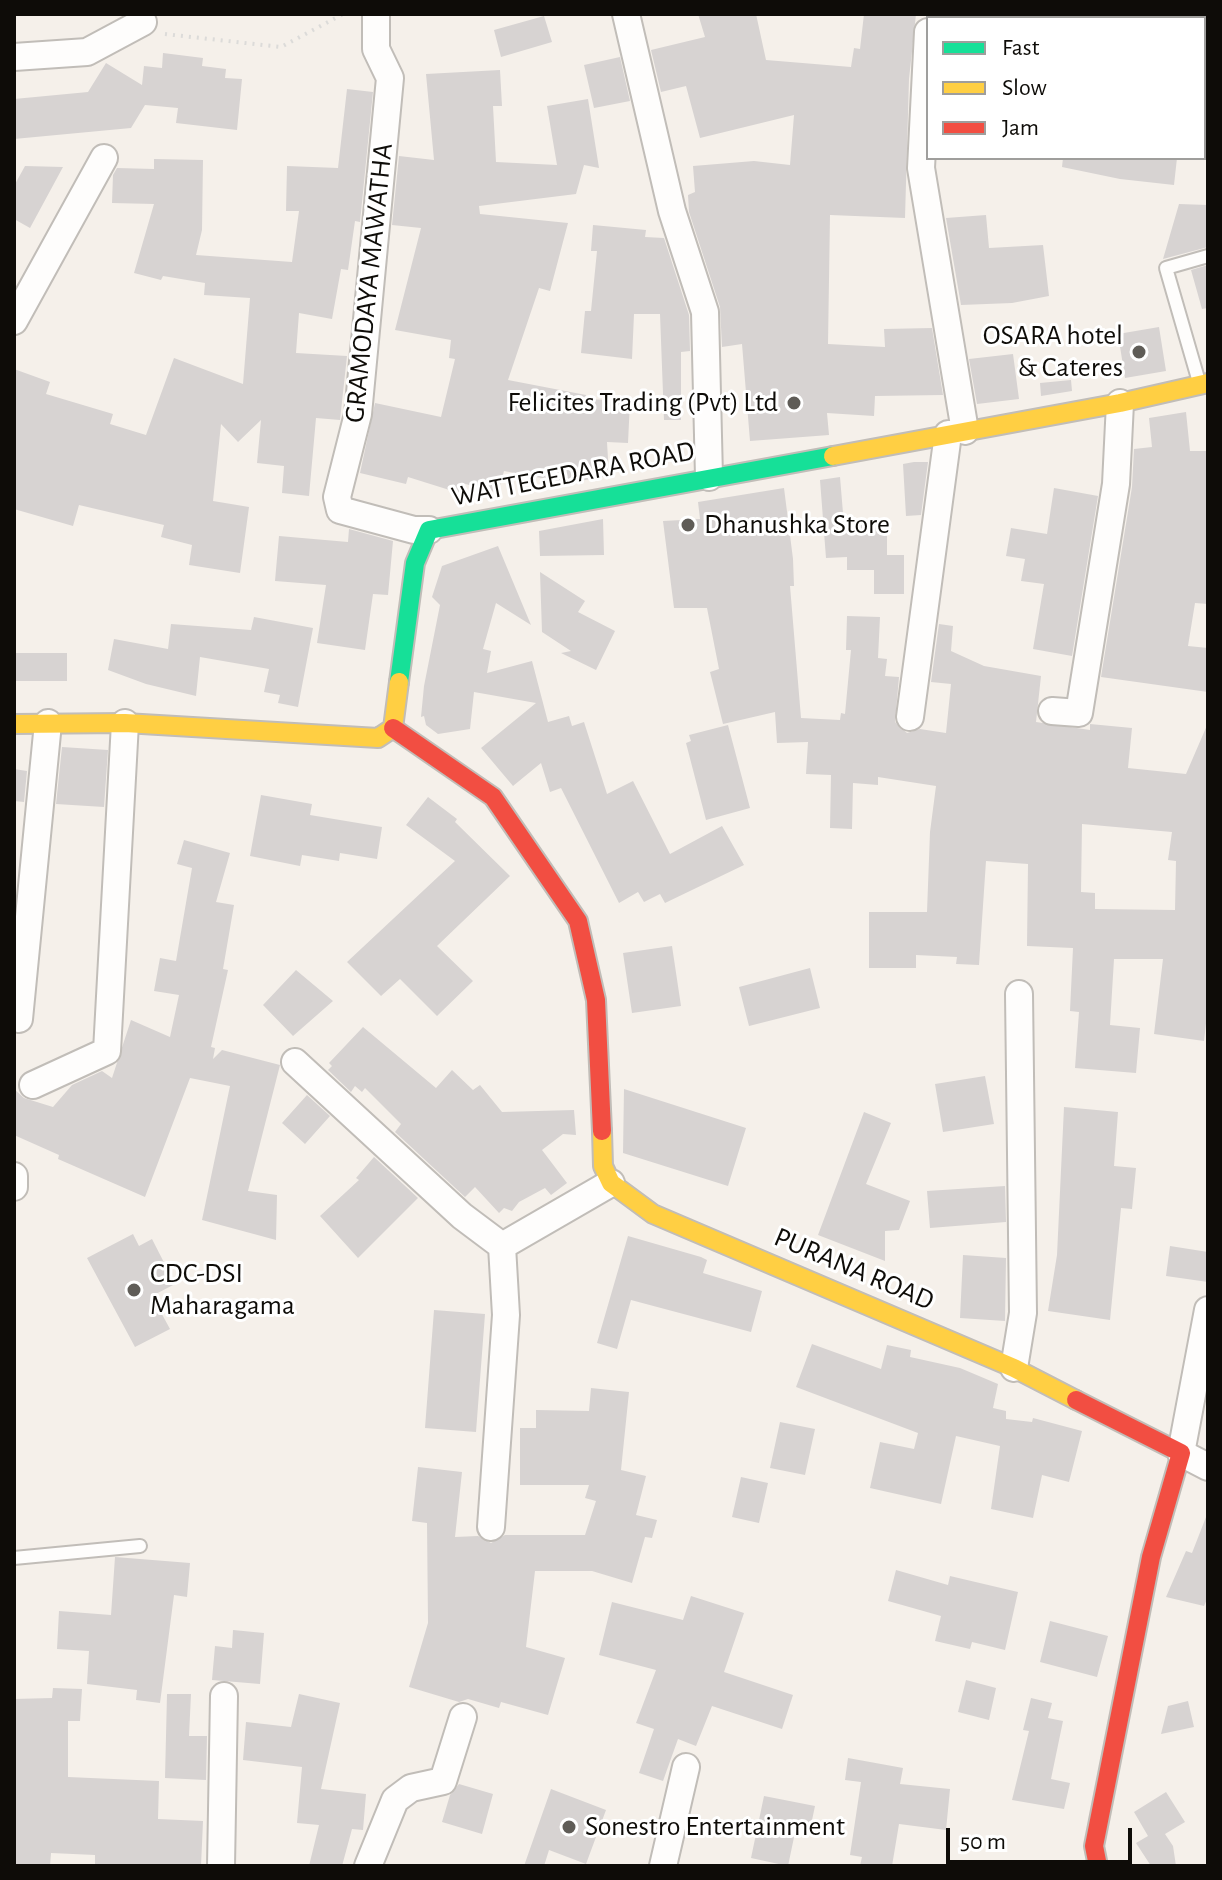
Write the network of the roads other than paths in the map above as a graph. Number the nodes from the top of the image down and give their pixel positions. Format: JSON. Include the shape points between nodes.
{"nodes":[{"id":1,"x":376,"y":14,"type":"edge"},
{"id":2,"x":626,"y":14,"type":"edge"},
{"id":3,"x":143,"y":22,"type":"road end"},
{"id":4,"x":14,"y":57,"type":"edge"},
{"id":5,"x":926,"y":71,"type":"edge"},
{"id":6,"x":104,"y":158,"type":"dead end"},
{"id":7,"x":1208,"y":256,"type":"edge"},
{"id":8,"x":14,"y":321,"type":"edge"},
{"id":9,"x":1204,"y":384,"type":"edge"},
{"id":10,"x":1120,"y":403,"type":"junction"},
{"id":11,"x":956,"y":432,"type":"junction"},
{"id":12,"x":709,"y":477,"type":"junction"},
{"id":13,"x":429,"y":530,"type":"junction"},
{"id":14,"x":1052,"y":711,"type":"dead end"},
{"id":15,"x":910,"y":717,"type":"dead end"},
{"id":16,"x":48,"y":723,"type":"junction"},
{"id":17,"x":125,"y":723,"type":"junction"},
{"id":18,"x":14,"y":724,"type":"edge"},
{"id":19,"x":393,"y":728,"type":"junction"},
{"id":20,"x":1019,"y":994,"type":"dead end"},
{"id":21,"x":19,"y":1019,"type":"dead end"},
{"id":22,"x":295,"y":1062,"type":"dead end"},
{"id":23,"x":33,"y":1085,"type":"dead end"},
{"id":24,"x":14,"y":1176,"type":"edge"},
{"id":25,"x":611,"y":1183,"type":"junction"},
{"id":26,"x":14,"y":1187,"type":"edge"},
{"id":27,"x":502,"y":1246,"type":"junction"},
{"id":28,"x":1208,"y":1310,"type":"edge"},
{"id":29,"x":1014,"y":1368,"type":"junction"},
{"id":30,"x":1181,"y":1453,"type":"junction"},
{"id":31,"x":1208,"y":1467,"type":"edge"},
{"id":32,"x":491,"y":1527,"type":"dead end"},
{"id":33,"x":140,"y":1546,"type":"dead end"},
{"id":34,"x":14,"y":1558,"type":"edge"},
{"id":35,"x":224,"y":1696,"type":"dead end"},
{"id":36,"x":463,"y":1717,"type":"dead end"},
{"id":37,"x":686,"y":1767,"type":"dead end"},
{"id":38,"x":221,"y":1866,"type":"edge"},
{"id":39,"x":368,"y":1866,"type":"edge"},
{"id":40,"x":663,"y":1866,"type":"edge"},
{"id":41,"x":1098,"y":1866,"type":"edge"}],
"edges":[{"from":1,"to":13,"type":"street","name":"GRAMODAYA MAWATHA","via":[[376,49],[390,78],[358,414],[337,497],[340,510]]},
{"from":2,"to":12,"type":"street","via":[[672,211],[705,312]]},
{"from":3,"to":4,"type":"street","via":[[87,52]]},
{"from":5,"to":11,"type":"street","via":[[921,168]]},
{"from":6,"to":8,"type":"street"},
{"from":7,"to":9,"type":"lane","via":[[1166,268]]},
{"from":9,"to":10,"type":"street","name":"WATTEGEDARA ROAD"},
{"from":10,"to":11,"type":"street","name":"WATTEGEDARA ROAD"},
{"from":10,"to":14,"type":"street","via":[[1116,484],[1079,713]]},
{"from":11,"to":12,"type":"street","name":"WATTEGEDARA ROAD"},
{"from":11,"to":15,"type":"street"},
{"from":12,"to":13,"type":"street","name":"WATTEGEDARA ROAD"},
{"from":13,"to":19,"type":"street","name":"WATTEGEDARA ROAD","via":[[415,563]]},
{"from":16,"to":17,"type":"street"},
{"from":16,"to":18,"type":"street"},
{"from":16,"to":21,"type":"street"},
{"from":17,"to":19,"type":"street","via":[[378,738]]},
{"from":17,"to":23,"type":"street","via":[[107,1051]]},
{"from":19,"to":25,"type":"street","via":[[493,797],[578,921],[596,1000],[603,1166]]},
{"from":20,"to":29,"type":"street","via":[[1023,1313]]},
{"from":22,"to":27,"type":"street","via":[[462,1216]]},
{"from":24,"to":26,"type":"street"},
{"from":25,"to":27,"type":"street"},
{"from":25,"to":29,"type":"street","name":"PURANA ROAD","via":[[653,1214]]},
{"from":27,"to":32,"type":"street","via":[[506,1315]]},
{"from":28,"to":30,"type":"street"},
{"from":29,"to":30,"type":"street","name":"PURANA ROAD"},
{"from":30,"to":31,"type":"street"},
{"from":30,"to":41,"type":"street","via":[[1151,1557],[1094,1846]]},
{"from":33,"to":34,"type":"lane"},
{"from":35,"to":38,"type":"street"},
{"from":36,"to":39,"type":"street","via":[[443,1781],[411,1788],[395,1800]]},
{"from":37,"to":40,"type":"street"}]}
